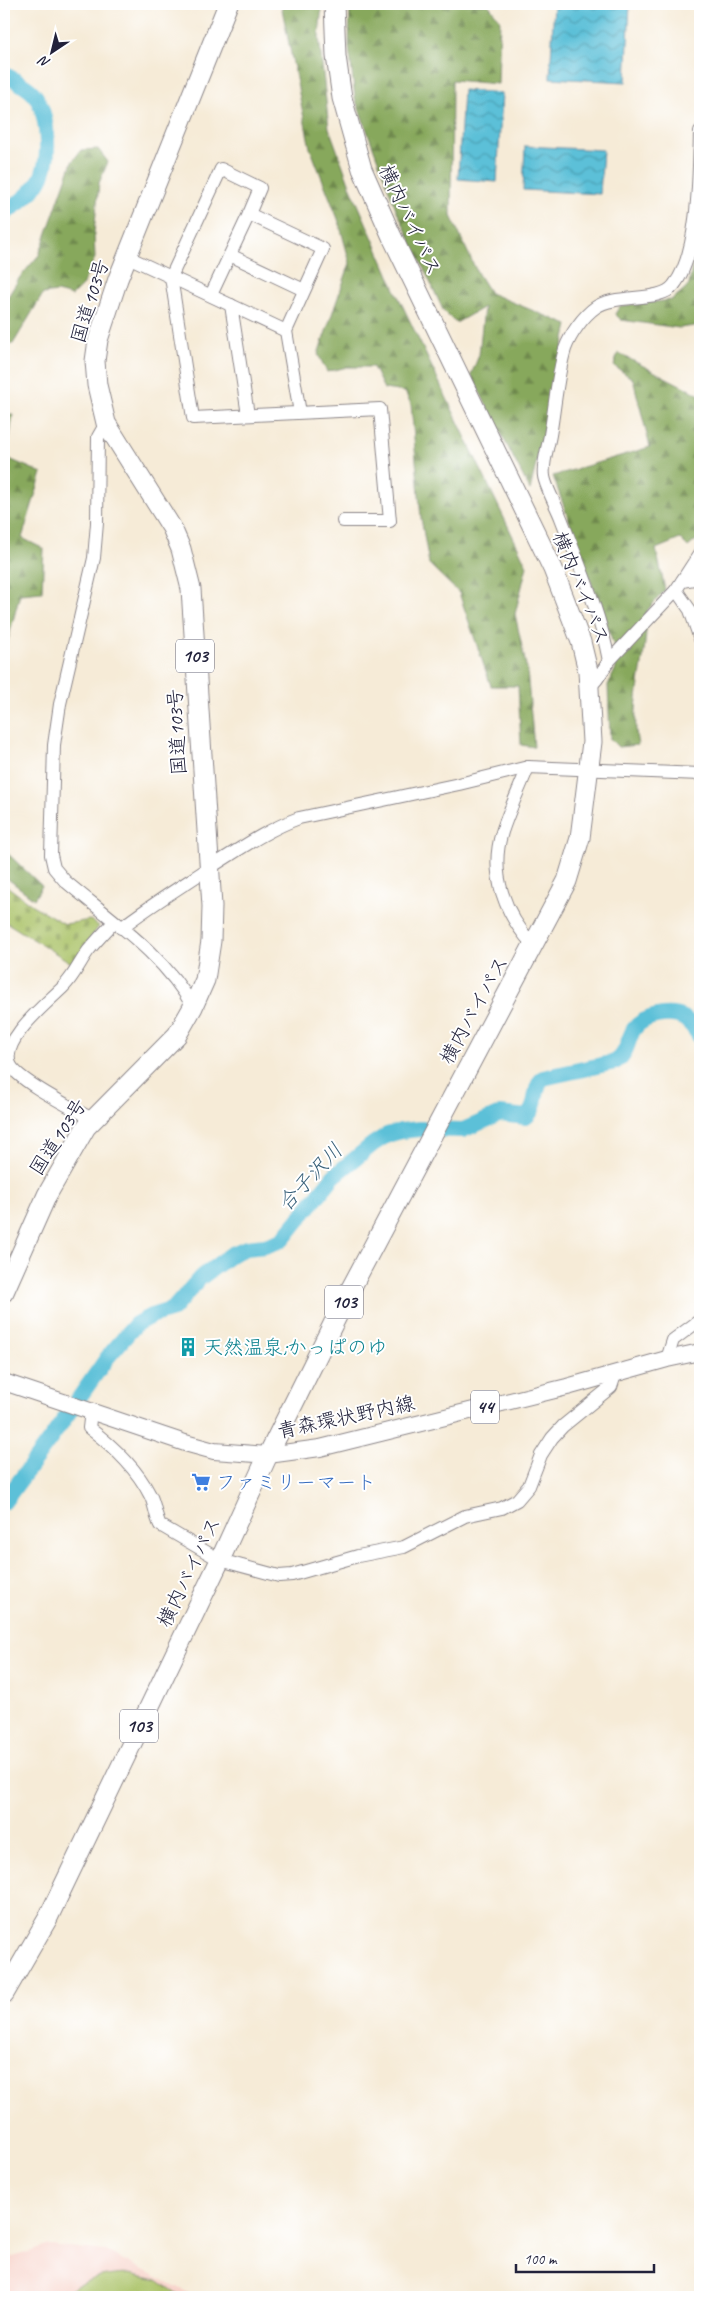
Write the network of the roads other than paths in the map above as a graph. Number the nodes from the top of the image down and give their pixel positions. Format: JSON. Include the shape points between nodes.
{"nodes":[{"id":1,"x":228,"y":4,"type":"edge"},
{"id":2,"x":334,"y":4,"type":"edge"},
{"id":3,"x":700,"y":130,"type":"edge"},
{"id":4,"x":249,"y":214,"type":"junction"},
{"id":5,"x":230,"y":255,"type":"junction"},
{"id":6,"x":126,"y":256,"type":"junction"},
{"id":7,"x":171,"y":277,"type":"junction"},
{"id":8,"x":304,"y":290,"type":"junction"},
{"id":9,"x":211,"y":295,"type":"junction"},
{"id":10,"x":231,"y":305,"type":"junction"},
{"id":11,"x":286,"y":330,"type":"junction"},
{"id":12,"x":300,"y":413,"type":"junction"},
{"id":13,"x":248,"y":415,"type":"junction"},
{"id":14,"x":106,"y":423,"type":"junction"},
{"id":15,"x":342,"y":521,"type":"dead end"},
{"id":16,"x":700,"y":553,"type":"edge"},
{"id":17,"x":700,"y":578,"type":"edge"},
{"id":18,"x":679,"y":585,"type":"junction"},
{"id":19,"x":700,"y":639,"type":"edge"},
{"id":20,"x":609,"y":661,"type":"junction"},
{"id":21,"x":588,"y":688,"type":"junction"},
{"id":22,"x":528,"y":767,"type":"junction"},
{"id":23,"x":587,"y":771,"type":"junction"},
{"id":24,"x":700,"y":774,"type":"edge"},
{"id":25,"x":209,"y":868,"type":"junction"},
{"id":26,"x":117,"y":925,"type":"junction"},
{"id":27,"x":534,"y":946,"type":"junction"},
{"id":28,"x":193,"y":1007,"type":"junction"},
{"id":29,"x":92,"y":1119,"type":"junction"},
{"id":30,"x":6,"y":1283,"type":"edge"},
{"id":31,"x":700,"y":1320,"type":"edge"},
{"id":32,"x":700,"y":1352,"type":"edge"},
{"id":33,"x":667,"y":1358,"type":"junction"},
{"id":34,"x":616,"y":1372,"type":"junction"},
{"id":35,"x":4,"y":1382,"type":"edge"},
{"id":36,"x":88,"y":1410,"type":"junction"},
{"id":37,"x":268,"y":1456,"type":"junction"},
{"id":38,"x":220,"y":1560,"type":"junction"},
{"id":39,"x":4,"y":1994,"type":"edge"}],
"edges":[{"from":1,"to":6,"type":"highway","name":"国道103号","number":"103"},
{"from":2,"to":21,"type":"highway","name":"横内バイパス","number":"103","via":[[342,98],[362,169],[553,569],[581,642],[588,671]]},
{"from":3,"to":20,"type":"street","via":[[699,177],[691,240],[682,274],[673,288],[660,294],[618,298],[596,306],[584,318],[565,349],[546,453],[544,476],[585,580]]},
{"from":4,"to":5,"type":"street"},
{"from":4,"to":7,"type":"street","via":[[260,188],[221,169]]},
{"from":4,"to":8,"type":"street","via":[[322,249]]},
{"from":5,"to":8,"type":"street"},
{"from":5,"to":9,"type":"street"},
{"from":6,"to":7,"type":"street"},
{"from":6,"to":14,"type":"highway","name":"国道103号","number":"103","via":[[96,354],[97,385]]},
{"from":7,"to":9,"type":"street"},
{"from":7,"to":13,"type":"street","via":[[193,418]]},
{"from":8,"to":11,"type":"street"},
{"from":9,"to":10,"type":"street"},
{"from":10,"to":11,"type":"street"},
{"from":10,"to":13,"type":"street"},
{"from":11,"to":12,"type":"street"},
{"from":12,"to":13,"type":"street"},
{"from":12,"to":15,"type":"street","via":[[380,409],[390,521]]},
{"from":14,"to":25,"type":"highway","name":"国道103号","number":"103","via":[[172,528],[186,564],[191,589]]},
{"from":14,"to":26,"type":"street","via":[[98,437],[94,558],[60,704],[54,744],[51,855],[54,868],[65,881]]},
{"from":16,"to":18,"type":"street"},
{"from":17,"to":18,"type":"street"},
{"from":18,"to":19,"type":"street"},
{"from":18,"to":20,"type":"street"},
{"from":20,"to":21,"type":"street"},
{"from":21,"to":23,"type":"highway","name":"横内バイパス","number":"103","via":[[592,742]]},
{"from":22,"to":23,"type":"street"},
{"from":22,"to":25,"type":"street","via":[[299,818],[278,826]]},
{"from":22,"to":27,"type":"street","via":[[502,832],[498,877],[504,901],[518,929]]},
{"from":23,"to":24,"type":"street"},
{"from":23,"to":27,"type":"highway","name":"横内バイパス","number":"103","via":[[580,838],[567,881]]},
{"from":25,"to":26,"type":"street"},
{"from":25,"to":28,"type":"highway","name":"国道103号","number":"103","via":[[211,941],[205,980]]},
{"from":26,"to":28,"type":"street","via":[[163,964]]},
{"from":26,"to":29,"type":"street","via":[[89,951],[66,985],[21,1029],[8,1058],[21,1077]]},
{"from":27,"to":37,"type":"highway","name":"横内バイパス","number":"103","via":[[423,1150]]},
{"from":28,"to":29,"type":"highway","name":"国道103号","number":"103","via":[[166,1047]]},
{"from":29,"to":30,"type":"highway","name":"国道103号","number":"103","via":[[47,1195]]},
{"from":31,"to":33,"type":"street","via":[[673,1340]]},
{"from":32,"to":33,"type":"main road","name":"青森環状野内線","number":"44"},
{"from":33,"to":34,"type":"main road","name":"青森環状野内線","number":"44"},
{"from":34,"to":37,"type":"main road","name":"青森環状野内線","number":"44","via":[[320,1448]]},
{"from":34,"to":38,"type":"street","via":[[611,1387],[552,1438],[540,1455],[523,1493],[502,1508],[464,1516],[404,1548],[358,1556],[292,1575],[279,1576]]},
{"from":35,"to":36,"type":"main road","name":"青森環状野内線","number":"44"},
{"from":36,"to":37,"type":"main road","name":"青森環状野内線","number":"44","via":[[214,1451]]},
{"from":36,"to":38,"type":"street","via":[[89,1428],[122,1456],[150,1496],[160,1524]]},
{"from":37,"to":38,"type":"highway","name":"横内バイパス","number":"103"},
{"from":38,"to":39,"type":"highway","name":"横内バイパス","number":"103","via":[[48,1918]]}]}
